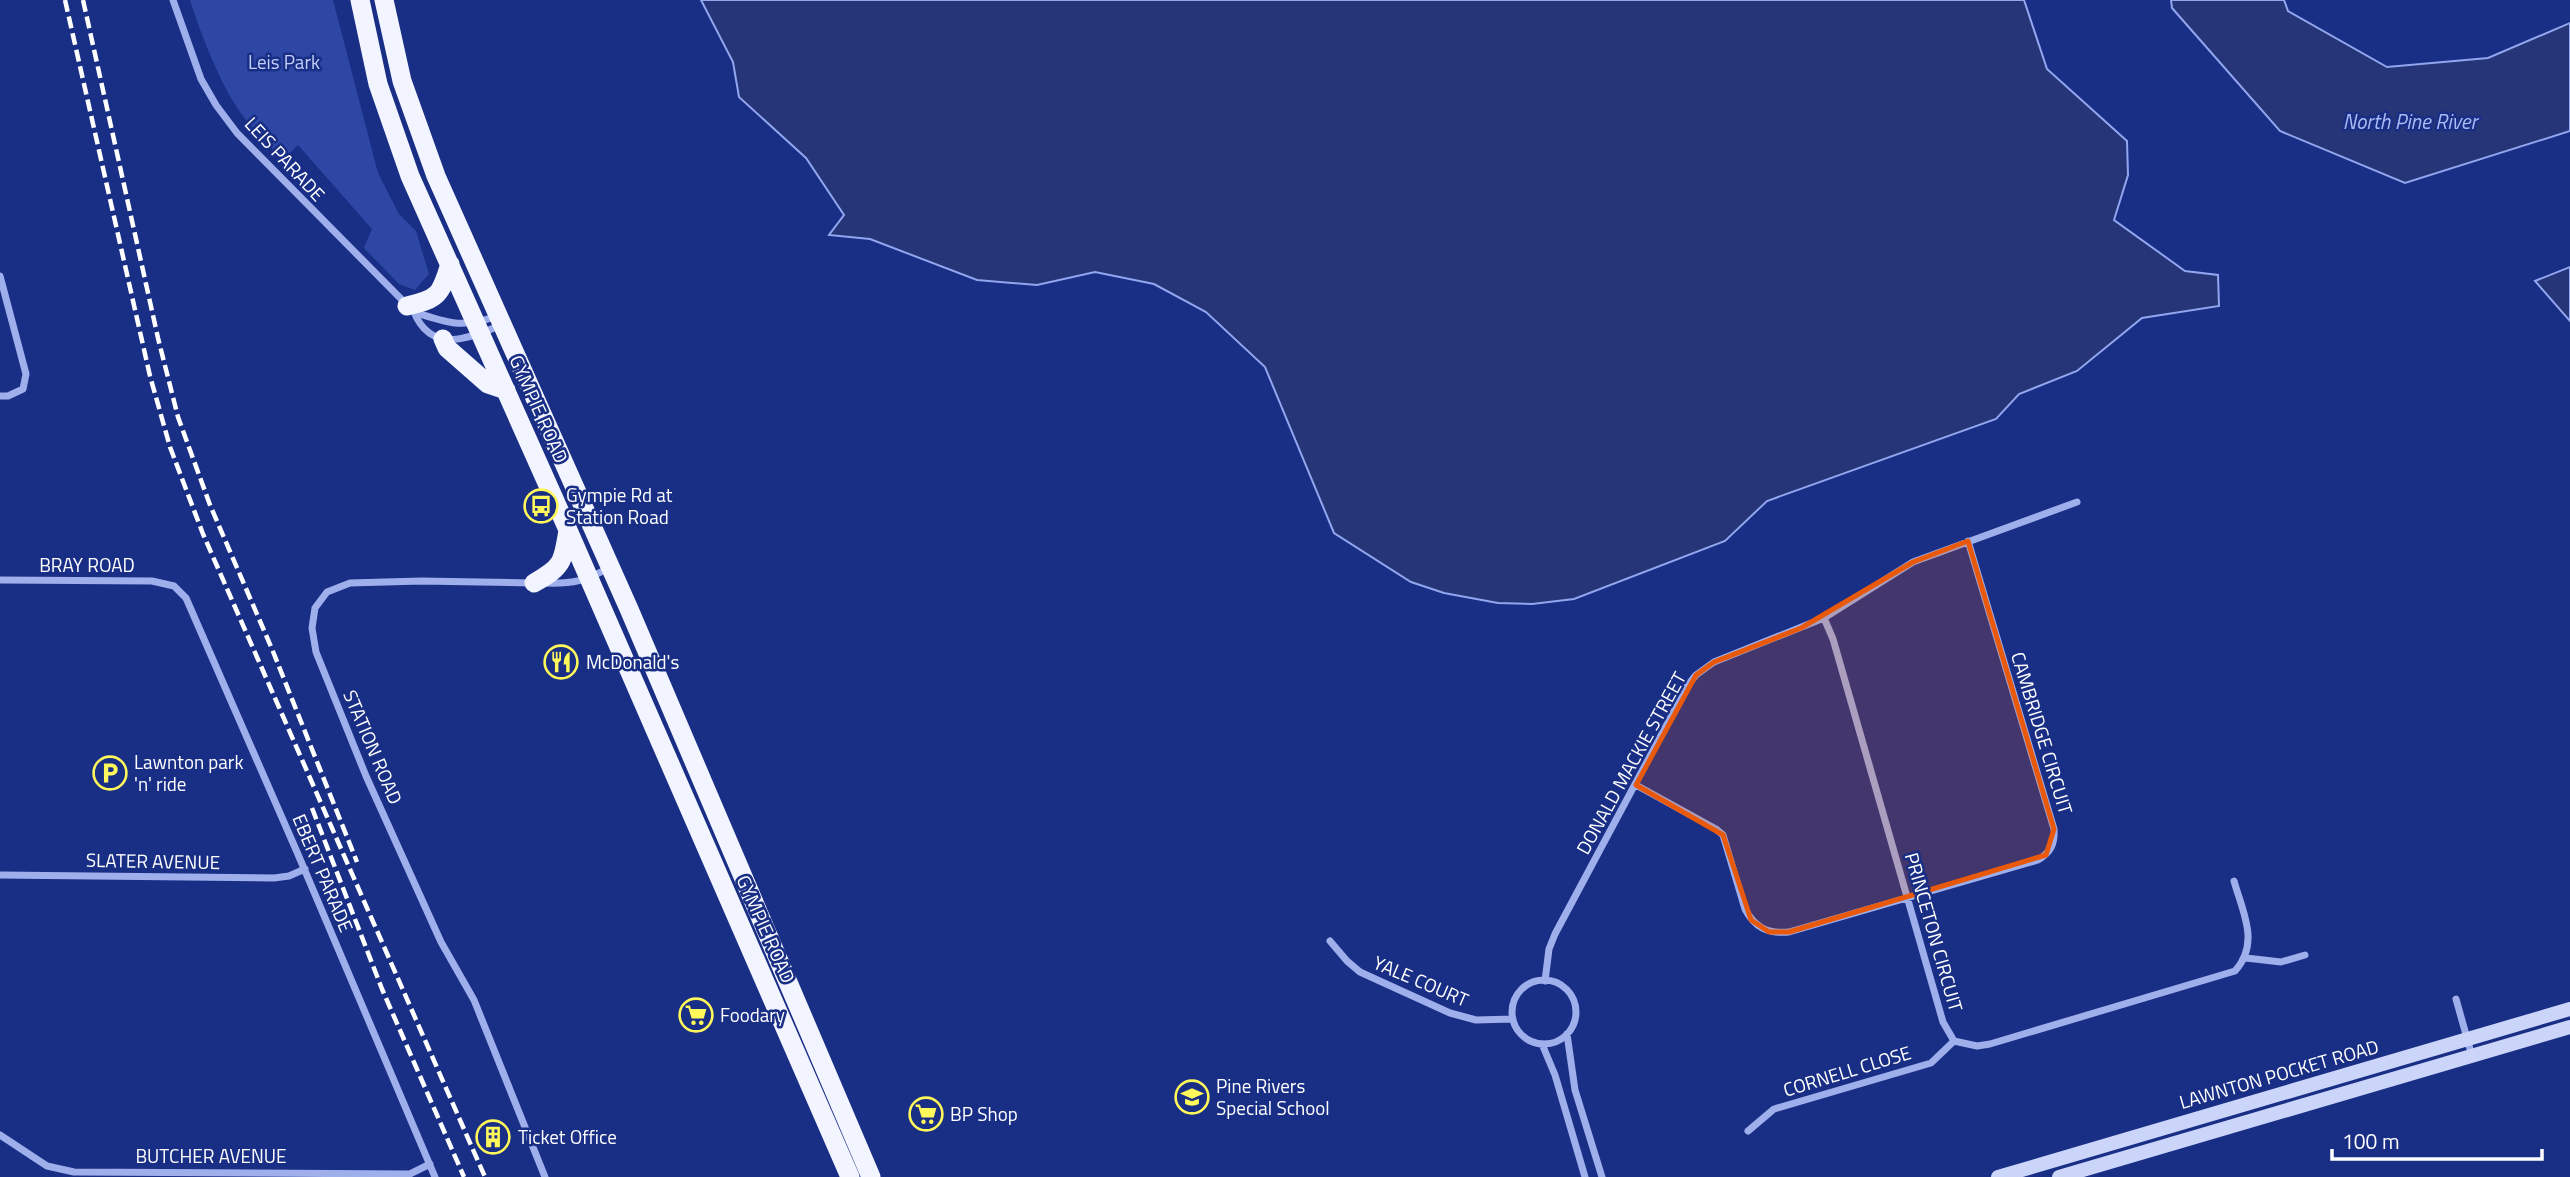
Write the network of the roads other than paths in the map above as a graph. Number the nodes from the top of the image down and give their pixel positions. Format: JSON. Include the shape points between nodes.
{"nodes":[{"id":1,"x":173,"y":0,"type":"edge"},
{"id":2,"x":360,"y":0,"type":"edge"},
{"id":3,"x":383,"y":0,"type":"edge"},
{"id":4,"x":450,"y":264,"type":"junction"},
{"id":5,"x":0,"y":276,"type":"edge"},
{"id":6,"x":411,"y":309,"type":"junction"},
{"id":7,"x":501,"y":320,"type":"junction"},
{"id":8,"x":478,"y":329,"type":"junction"},
{"id":9,"x":443,"y":339,"type":"junction"},
{"id":10,"x":506,"y":390,"type":"junction"},
{"id":11,"x":0,"y":396,"type":"edge"},
{"id":12,"x":2077,"y":502,"type":"dead end"},
{"id":13,"x":568,"y":530,"type":"junction"},
{"id":14,"x":1968,"y":541,"type":"junction"},
{"id":15,"x":610,"y":567,"type":"junction"},
{"id":16,"x":589,"y":579,"type":"junction"},
{"id":17,"x":0,"y":580,"type":"edge"},
{"id":18,"x":534,"y":583,"type":"junction"},
{"id":19,"x":174,"y":586,"type":"joint"},
{"id":20,"x":1824,"y":618,"type":"junction"},
{"id":21,"x":1636,"y":785,"type":"junction"},
{"id":22,"x":304,"y":869,"type":"junction"},
{"id":23,"x":0,"y":874,"type":"edge"},
{"id":24,"x":2234,"y":881,"type":"dead end"},
{"id":25,"x":1909,"y":897,"type":"junction"},
{"id":26,"x":1330,"y":941,"type":"dead end"},
{"id":27,"x":2305,"y":955,"type":"dead end"},
{"id":28,"x":2246,"y":958,"type":"junction"},
{"id":29,"x":1545,"y":981,"type":"junction"},
{"id":30,"x":2456,"y":999,"type":"dead end"},
{"id":31,"x":2570,"y":1009,"type":"edge"},
{"id":32,"x":1513,"y":1019,"type":"junction"},
{"id":33,"x":2570,"y":1027,"type":"edge"},
{"id":34,"x":1567,"y":1034,"type":"junction"},
{"id":35,"x":2467,"y":1039,"type":"junction"},
{"id":36,"x":1954,"y":1041,"type":"junction"},
{"id":37,"x":1542,"y":1044,"type":"junction"},
{"id":38,"x":2472,"y":1056,"type":"junction"},
{"id":39,"x":1748,"y":1131,"type":"dead end"},
{"id":40,"x":0,"y":1135,"type":"edge"},
{"id":41,"x":430,"y":1164,"type":"junction"},
{"id":42,"x":435,"y":1177,"type":"edge"},
{"id":43,"x":545,"y":1177,"type":"edge"},
{"id":44,"x":849,"y":1177,"type":"edge"},
{"id":45,"x":871,"y":1177,"type":"edge"},
{"id":46,"x":1585,"y":1177,"type":"edge"},
{"id":47,"x":1602,"y":1177,"type":"edge"},
{"id":48,"x":1998,"y":1177,"type":"edge"},
{"id":49,"x":2059,"y":1177,"type":"edge"}],
"edges":[{"from":1,"to":6,"type":"street","name":"LEIS PARADE","via":[[196,68],[226,118],[264,163]]},
{"from":2,"to":4,"type":"highway","name":"GYMPIE ROAD","via":[[391,127]]},
{"from":3,"to":7,"type":"highway","name":"GYMPIE ROAD","via":[[411,110]]},
{"from":4,"to":6,"type":"highway","via":[[437,296]]},
{"from":4,"to":8,"type":"highway","name":"GYMPIE ROAD"},
{"from":5,"to":11,"type":"street","via":[[26,374],[23,389]]},
{"from":6,"to":8,"type":"street","name":"LEIS PARADE","via":[[449,324]]},
{"from":6,"to":9,"type":"street","name":"LEIS PARADE","via":[[419,324]]},
{"from":7,"to":8,"type":"street","name":"LEIS PARADE"},
{"from":7,"to":15,"type":"highway","name":"GYMPIE ROAD"},
{"from":8,"to":9,"type":"street","name":"LEIS PARADE","via":[[462,340]]},
{"from":8,"to":10,"type":"highway","name":"GYMPIE ROAD"},
{"from":9,"to":10,"type":"highway","via":[[447,348],[488,384]]},
{"from":10,"to":13,"type":"highway","name":"GYMPIE ROAD"},
{"from":12,"to":14,"type":"street","name":"DONALD MACKIE STREET"},
{"from":13,"to":16,"type":"highway","name":"GYMPIE ROAD"},
{"from":13,"to":18,"type":"highway","via":[[561,565]]},
{"from":14,"to":20,"type":"street","name":"DONALD MACKIE STREET","via":[[1913,562]]},
{"from":14,"to":25,"type":"street","name":"CAMBRIDGE CIRCUIT","via":[[2055,839],[2038,860]]},
{"from":15,"to":16,"type":"street","name":"STATION ROAD"},
{"from":15,"to":45,"type":"highway","name":"GYMPIE ROAD"},
{"from":16,"to":18,"type":"street","name":"STATION ROAD"},
{"from":16,"to":44,"type":"highway","name":"GYMPIE ROAD"},
{"from":17,"to":19,"type":"street","name":"BRAY ROAD","via":[[152,580]]},
{"from":18,"to":43,"type":"street","name":"STATION ROAD","via":[[349,583],[327,592],[316,608],[312,628],[316,652],[361,764],[442,942],[474,1000]]},
{"from":19,"to":22,"type":"street","name":"EBERT PARADE","via":[[189,603]]},
{"from":20,"to":21,"type":"street","name":"DONALD MACKIE STREET","via":[[1714,662],[1696,676]]},
{"from":20,"to":25,"type":"street","name":"PRINCETON CIRCUIT"},
{"from":21,"to":25,"type":"street","name":"CAMBRIDGE CIRCUIT","via":[[1723,835],[1745,909],[1751,920],[1769,932],[1789,932]]},
{"from":21,"to":29,"type":"street","name":"DONALD MACKIE STREET","via":[[1555,934]]},
{"from":22,"to":23,"type":"street","name":"SLATER AVENUE","via":[[274,878]]},
{"from":22,"to":41,"type":"street","name":"EBERT PARADE"},
{"from":24,"to":28,"type":"street","via":[[2249,936]]},
{"from":25,"to":36,"type":"street","name":"PRINCETON CIRCUIT","via":[[1943,1022]]},
{"from":26,"to":32,"type":"street","name":"YALE COURT","via":[[1360,972],[1450,1013],[1476,1020]]},
{"from":27,"to":28,"type":"street","via":[[2281,962]]},
{"from":28,"to":36,"type":"street","name":"PRINCETON CIRCUIT","via":[[2226,976],[2029,1032],[1978,1046]]},
{"from":29,"to":32,"type":"street","via":[[1522,989],[1513,1003]]},
{"from":29,"to":34,"type":"street","via":[[1564,988],[1575,1005],[1573,1026]]},
{"from":30,"to":35,"type":"street"},
{"from":31,"to":35,"type":"main road","name":"LAWNTON POCKET ROAD"},
{"from":32,"to":37,"type":"street","via":[[1520,1034]]},
{"from":33,"to":38,"type":"main road","name":"LAWNTON POCKET ROAD"},
{"from":34,"to":37,"type":"street"},
{"from":34,"to":47,"type":"street","via":[[1575,1090]]},
{"from":35,"to":38,"type":"street"},
{"from":35,"to":48,"type":"main road","name":"LAWNTON POCKET ROAD"},
{"from":36,"to":39,"type":"street","name":"CORNELL CLOSE","via":[[1931,1063],[1774,1109]]},
{"from":37,"to":46,"type":"street"},
{"from":38,"to":49,"type":"main road","name":"LAWNTON POCKET ROAD"},
{"from":40,"to":41,"type":"street","name":"BUTCHER AVENUE","via":[[35,1160],[66,1171],[405,1174]]},
{"from":41,"to":42,"type":"street","name":"EBERT PARADE"}]}
